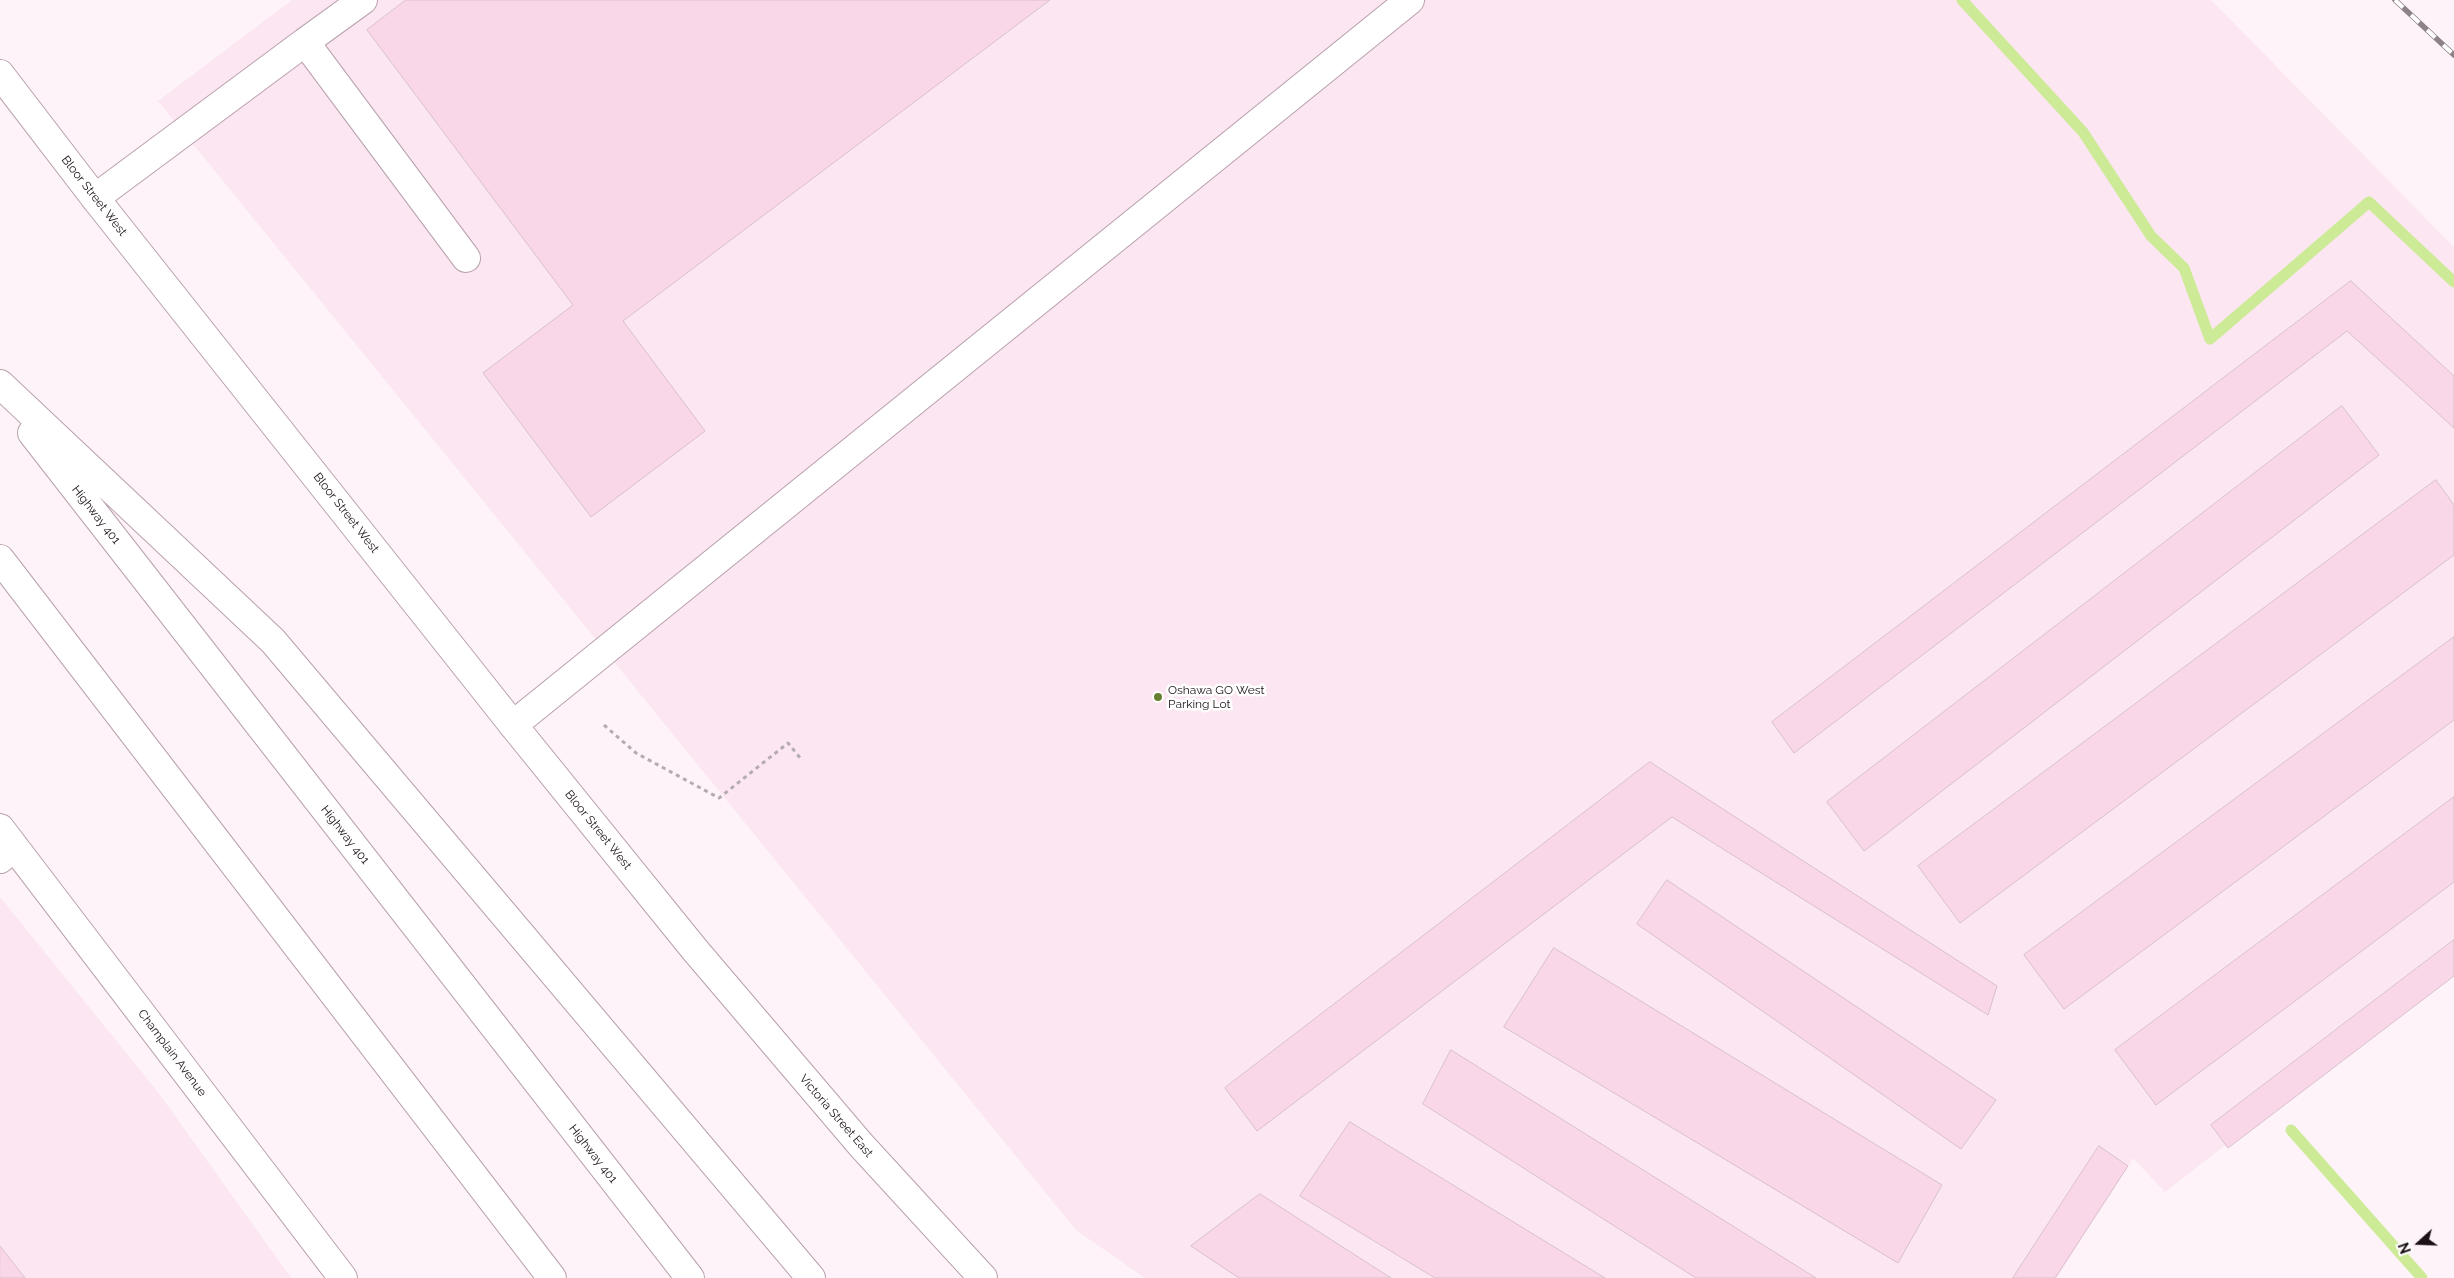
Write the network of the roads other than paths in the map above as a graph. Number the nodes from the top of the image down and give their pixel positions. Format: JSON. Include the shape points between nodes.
{"nodes":[{"id":1,"x":363,"y":0,"type":"edge"},
{"id":2,"x":1410,"y":0,"type":"edge"},
{"id":3,"x":305,"y":42,"type":"junction"},
{"id":4,"x":0,"y":74,"type":"edge"},
{"id":5,"x":96,"y":198,"type":"junction"},
{"id":6,"x":466,"y":258,"type":"dead end"},
{"id":7,"x":0,"y":384,"type":"edge"},
{"id":8,"x":0,"y":391,"type":"edge"},
{"id":9,"x":0,"y":559,"type":"edge"},
{"id":10,"x":513,"y":725,"type":"junction"},
{"id":11,"x":5,"y":845,"type":"edge"},
{"id":12,"x":695,"y":950,"type":"joint"},
{"id":13,"x":344,"y":1278,"type":"edge"},
{"id":14,"x":552,"y":1278,"type":"edge"},
{"id":15,"x":690,"y":1278,"type":"edge"},
{"id":16,"x":811,"y":1278,"type":"edge"},
{"id":17,"x":983,"y":1278,"type":"edge"}],
"edges":[{"from":1,"to":3,"type":"main road"},
{"from":2,"to":10,"type":"main road"},
{"from":3,"to":5,"type":"main road"},
{"from":3,"to":6,"type":"main road"},
{"from":4,"to":5,"type":"main road","name":"Bloor Street West"},
{"from":5,"to":10,"type":"main road","name":"Bloor Street West"},
{"from":7,"to":16,"type":"main road","via":[[273,640]]},
{"from":8,"to":15,"type":"main road","name":"Highway 401"},
{"from":9,"to":14,"type":"main road"},
{"from":10,"to":12,"type":"main road","name":"Bloor Street West"},
{"from":11,"to":13,"type":"main road","name":"Champlain Avenue"},
{"from":12,"to":17,"type":"main road","name":"Victoria Street East","via":[[861,1145]]}]}
